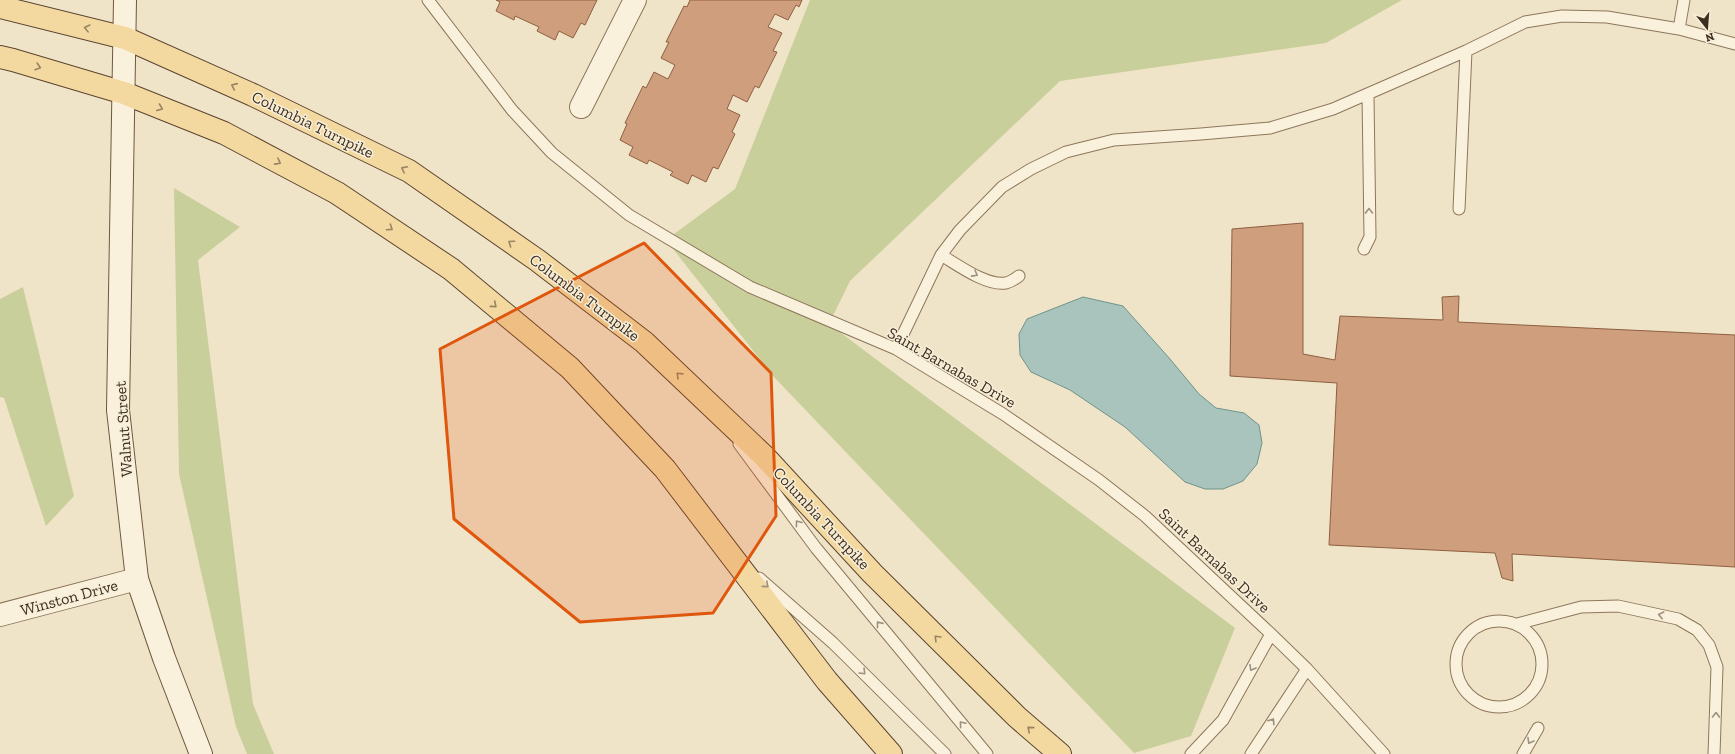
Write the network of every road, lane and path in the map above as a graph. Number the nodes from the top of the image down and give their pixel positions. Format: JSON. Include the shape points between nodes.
{"nodes":[{"id":1,"x":125,"y":0,"type":"edge"},
{"id":2,"x":428,"y":0,"type":"edge"},
{"id":3,"x":635,"y":0,"type":"edge"},
{"id":4,"x":1684,"y":0,"type":"edge"},
{"id":5,"x":18,"y":6,"type":"edge"},
{"id":6,"x":0,"y":7,"type":"edge"},
{"id":7,"x":1679,"y":29,"type":"junction"},
{"id":8,"x":125,"y":38,"type":"junction"},
{"id":9,"x":1735,"y":44,"type":"edge"},
{"id":10,"x":1466,"y":51,"type":"junction"},
{"id":11,"x":0,"y":57,"type":"edge"},
{"id":12,"x":124,"y":93,"type":"junction"},
{"id":13,"x":1368,"y":95,"type":"junction"},
{"id":14,"x":581,"y":107,"type":"dead end"},
{"id":15,"x":1459,"y":209,"type":"dead end"},
{"id":16,"x":1364,"y":249,"type":"dead end"},
{"id":17,"x":941,"y":255,"type":"junction"},
{"id":18,"x":1020,"y":276,"type":"dead end"},
{"id":19,"x":896,"y":349,"type":"junction"},
{"id":20,"x":707,"y":402,"type":"junction"},
{"id":21,"x":726,"y":550,"type":"junction"},
{"id":22,"x":137,"y":579,"type":"junction"},
{"id":23,"x":0,"y":615,"type":"edge"},
{"id":24,"x":1517,"y":624,"type":"junction"},
{"id":25,"x":1271,"y":634,"type":"junction"},
{"id":26,"x":1307,"y":669,"type":"junction"},
{"id":27,"x":1538,"y":728,"type":"dead end"},
{"id":28,"x":201,"y":754,"type":"edge"},
{"id":29,"x":891,"y":754,"type":"edge"},
{"id":30,"x":945,"y":754,"type":"edge"},
{"id":31,"x":987,"y":754,"type":"edge"},
{"id":32,"x":1060,"y":754,"type":"edge"},
{"id":33,"x":1191,"y":754,"type":"edge"},
{"id":34,"x":1251,"y":754,"type":"edge"},
{"id":35,"x":1384,"y":754,"type":"edge"},
{"id":36,"x":1523,"y":754,"type":"edge"},
{"id":37,"x":1714,"y":754,"type":"edge"}],
"edges":[{"from":1,"to":8,"type":"street","name":"Walnut Street"},
{"from":2,"to":19,"type":"lane","name":"Saint Barnabas Drive","via":[[512,110],[552,153],[629,215],[750,287]]},
{"from":3,"to":14,"type":"street"},
{"from":4,"to":7,"type":"lane"},
{"from":5,"to":6,"type":"main road","name":"Columbia Turnpike"},
{"from":8,"to":5,"type":"main road","name":"Columbia Turnpike","one_way":true},
{"from":7,"to":9,"type":"lane"},
{"from":7,"to":10,"type":"lane","via":[[1607,17],[1562,16],[1525,22]]},
{"from":8,"to":12,"type":"street","name":"Walnut Street"},
{"from":20,"to":8,"type":"main road","name":"Columbia Turnpike","one_way":true,"via":[[644,342],[537,260],[409,171],[253,95]]},
{"from":10,"to":13,"type":"lane"},
{"from":10,"to":15,"type":"lane"},
{"from":11,"to":12,"type":"main road","one_way":true},
{"from":12,"to":21,"type":"main road","one_way":true,"via":[[224,134],[337,193],[451,268],[570,368],[665,470]]},
{"from":12,"to":22,"type":"street","name":"Walnut Street","via":[[118,410]]},
{"from":16,"to":13,"type":"lane","one_way":true,"via":[[1370,237]]},
{"from":13,"to":17,"type":"lane","via":[[1334,109],[1270,128],[1114,140],[1066,152],[1002,187],[960,230]]},
{"from":17,"to":18,"type":"lane","one_way":true,"via":[[981,278],[995,283],[1007,283]]},
{"from":17,"to":19,"type":"lane"},
{"from":19,"to":25,"type":"lane","name":"Saint Barnabas Drive","via":[[1003,414],[1099,480],[1145,516]]},
{"from":31,"to":20,"type":"lane","one_way":true,"via":[[816,548]]},
{"from":32,"to":20,"type":"main road","name":"Columbia Turnpike","one_way":true,"via":[[1017,717],[872,573],[764,456]]},
{"from":21,"to":29,"type":"main road","via":[[827,681]]},
{"from":21,"to":30,"type":"lane","one_way":true,"via":[[833,643]]},
{"from":22,"to":23,"type":"street","name":"Winston Drive"},
{"from":22,"to":28,"type":"street","name":"Walnut Street"},
{"from":24,"to":24,"type":"lane","via":[[1503,620],[1488,622],[1474,628],[1464,638],[1457,651],[1455,666],[1459,680],[1466,693],[1478,702],[1492,707],[1507,707],[1531,694],[1539,682],[1543,669],[1542,655],[1537,642],[1529,632]]},
{"from":37,"to":24,"type":"lane","one_way":true,"via":[[1717,667],[1709,645],[1698,630],[1678,619],[1618,606],[1581,607]]},
{"from":25,"to":26,"type":"lane","name":"Saint Barnabas Drive"},
{"from":25,"to":33,"type":"lane","one_way":true,"via":[[1223,720]]},
{"from":34,"to":26,"type":"lane","one_way":true},
{"from":26,"to":35,"type":"lane","name":"Saint Barnabas Drive"},
{"from":27,"to":36,"type":"lane","one_way":true}]}
